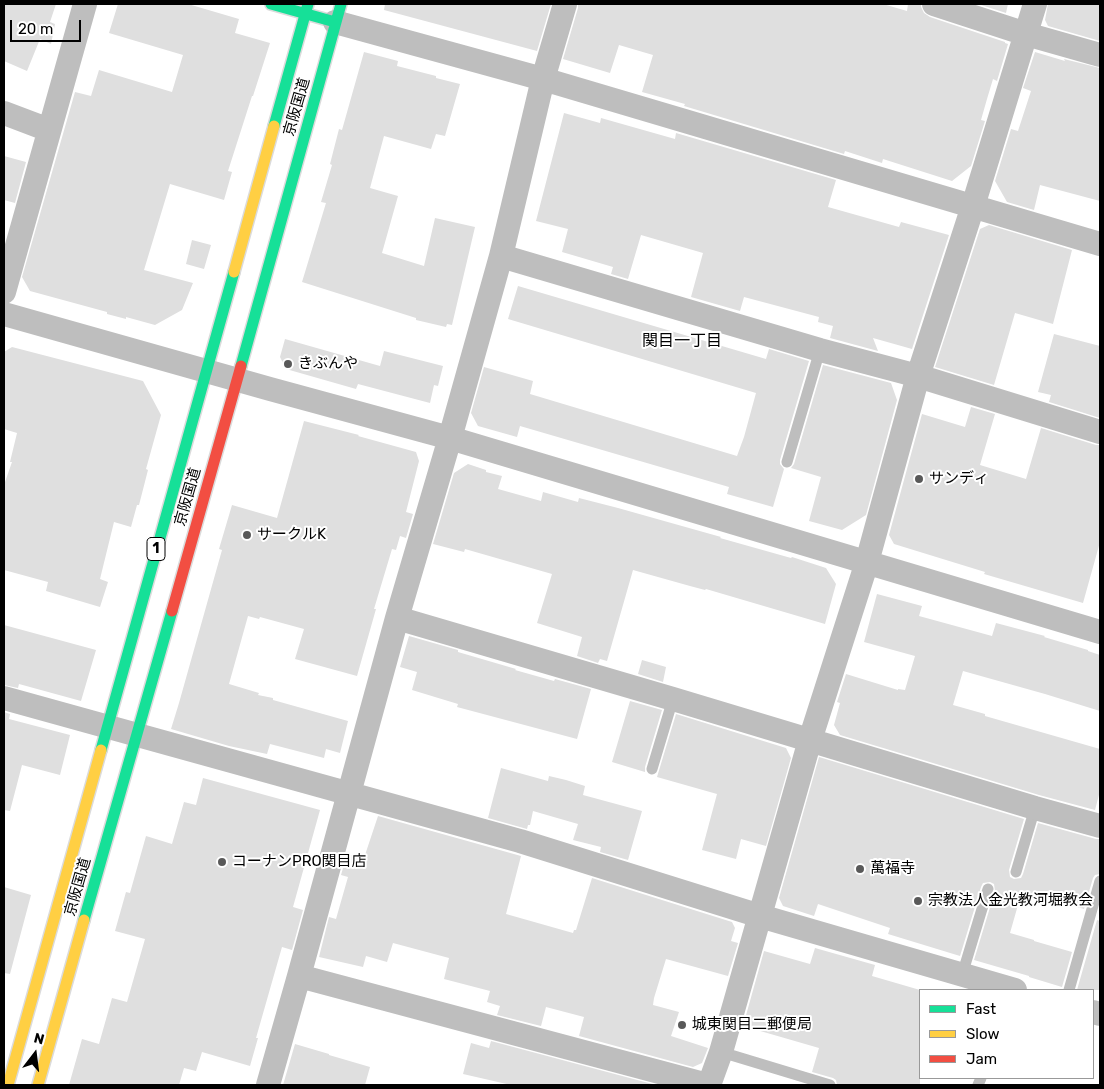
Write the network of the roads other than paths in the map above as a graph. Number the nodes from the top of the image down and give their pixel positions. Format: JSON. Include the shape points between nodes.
{"nodes":[{"id":1,"x":85,"y":4,"type":"edge"},
{"id":2,"x":271,"y":4,"type":"edge"},
{"id":3,"x":565,"y":4,"type":"edge"},
{"id":4,"x":934,"y":4,"type":"edge"},
{"id":5,"x":1035,"y":4,"type":"edge"},
{"id":6,"x":307,"y":9,"type":"edge"},
{"id":7,"x":338,"y":13,"type":"edge"},
{"id":8,"x":1026,"y":34,"type":"junction"},
{"id":9,"x":1100,"y":54,"type":"edge"},
{"id":10,"x":543,"y":79,"type":"junction"},
{"id":11,"x":4,"y":113,"type":"edge"},
{"id":12,"x":49,"y":130,"type":"junction"},
{"id":13,"x":973,"y":206,"type":"junction"},
{"id":14,"x":1100,"y":244,"type":"edge"},
{"id":15,"x":500,"y":256,"type":"junction"},
{"id":16,"x":4,"y":292,"type":"edge"},
{"id":17,"x":4,"y":314,"type":"edge"},
{"id":18,"x":820,"y":350,"type":"junction"},
{"id":19,"x":206,"y":371,"type":"junction"},
{"id":20,"x":918,"y":376,"type":"junction"},
{"id":21,"x":237,"y":379,"type":"junction"},
{"id":22,"x":1100,"y":432,"type":"edge"},
{"id":23,"x":450,"y":438,"type":"junction"},
{"id":24,"x":786,"y":462,"type":"dead end"},
{"id":25,"x":867,"y":562,"type":"junction"},
{"id":26,"x":397,"y":618,"type":"junction"},
{"id":27,"x":1100,"y":632,"type":"edge"},
{"id":28,"x":4,"y":698,"type":"edge"},
{"id":29,"x":673,"y":699,"type":"junction"},
{"id":30,"x":107,"y":727,"type":"junction"},
{"id":31,"x":136,"y":736,"type":"junction"},
{"id":32,"x":810,"y":740,"type":"junction"},
{"id":33,"x":652,"y":769,"type":"dead end"},
{"id":34,"x":348,"y":795,"type":"junction"},
{"id":35,"x":1034,"y":808,"type":"junction"},
{"id":36,"x":1100,"y":826,"type":"edge"},
{"id":37,"x":1016,"y":872,"type":"dead end"},
{"id":38,"x":1100,"y":881,"type":"edge"},
{"id":39,"x":988,"y":889,"type":"dead end"},
{"id":40,"x":760,"y":916,"type":"junction"},
{"id":41,"x":962,"y":975,"type":"junction"},
{"id":42,"x":299,"y":976,"type":"junction"},
{"id":43,"x":1007,"y":989,"type":"edge"},
{"id":44,"x":1068,"y":989,"type":"edge"},
{"id":45,"x":721,"y":1052,"type":"junction"},
{"id":46,"x":7,"y":1084,"type":"edge"},
{"id":47,"x":38,"y":1085,"type":"edge"},
{"id":48,"x":268,"y":1085,"type":"edge"},
{"id":49,"x":708,"y":1085,"type":"edge"},
{"id":50,"x":830,"y":1085,"type":"edge"}],
"edges":[{"from":1,"to":12,"type":"street"},
{"from":2,"to":6,"type":"main road"},
{"from":3,"to":10,"type":"street"},
{"from":4,"to":8,"type":"street"},
{"from":5,"to":8,"type":"street"},
{"from":6,"to":7,"type":"main road"},
{"from":6,"to":19,"type":"main road","name":"京阪国道","number":"1"},
{"from":7,"to":10,"type":"street"},
{"from":7,"to":21,"type":"main road","name":"京阪国道","number":"1"},
{"from":8,"to":9,"type":"street"},
{"from":8,"to":13,"type":"street"},
{"from":10,"to":13,"type":"street"},
{"from":10,"to":15,"type":"street"},
{"from":11,"to":12,"type":"street"},
{"from":12,"to":16,"type":"street"},
{"from":13,"to":14,"type":"street"},
{"from":13,"to":20,"type":"street"},
{"from":15,"to":18,"type":"street"},
{"from":15,"to":23,"type":"street"},
{"from":17,"to":19,"type":"street"},
{"from":18,"to":20,"type":"street"},
{"from":18,"to":24,"type":"lane"},
{"from":19,"to":21,"type":"street"},
{"from":19,"to":30,"type":"main road","name":"京阪国道","number":"1"},
{"from":20,"to":22,"type":"street"},
{"from":20,"to":25,"type":"street"},
{"from":21,"to":23,"type":"street"},
{"from":21,"to":31,"type":"main road","name":"京阪国道","number":"1"},
{"from":23,"to":25,"type":"street"},
{"from":23,"to":26,"type":"street"},
{"from":25,"to":27,"type":"street"},
{"from":25,"to":32,"type":"street"},
{"from":26,"to":29,"type":"street"},
{"from":26,"to":34,"type":"street"},
{"from":28,"to":30,"type":"street"},
{"from":29,"to":32,"type":"street"},
{"from":29,"to":33,"type":"lane"},
{"from":30,"to":31,"type":"street"},
{"from":30,"to":46,"type":"main road","name":"京阪国道","number":"1"},
{"from":31,"to":34,"type":"street"},
{"from":31,"to":47,"type":"main road","name":"京阪国道","number":"1"},
{"from":32,"to":35,"type":"street"},
{"from":32,"to":40,"type":"street"},
{"from":34,"to":40,"type":"street","via":[[520,842]]},
{"from":34,"to":42,"type":"street"},
{"from":35,"to":36,"type":"street"},
{"from":35,"to":37,"type":"lane"},
{"from":38,"to":44,"type":"lane"},
{"from":39,"to":41,"type":"lane"},
{"from":40,"to":41,"type":"street"},
{"from":40,"to":45,"type":"street"},
{"from":41,"to":43,"type":"street"},
{"from":42,"to":48,"type":"street"},
{"from":42,"to":49,"type":"street"},
{"from":45,"to":49,"type":"street"},
{"from":45,"to":50,"type":"lane"}]}
